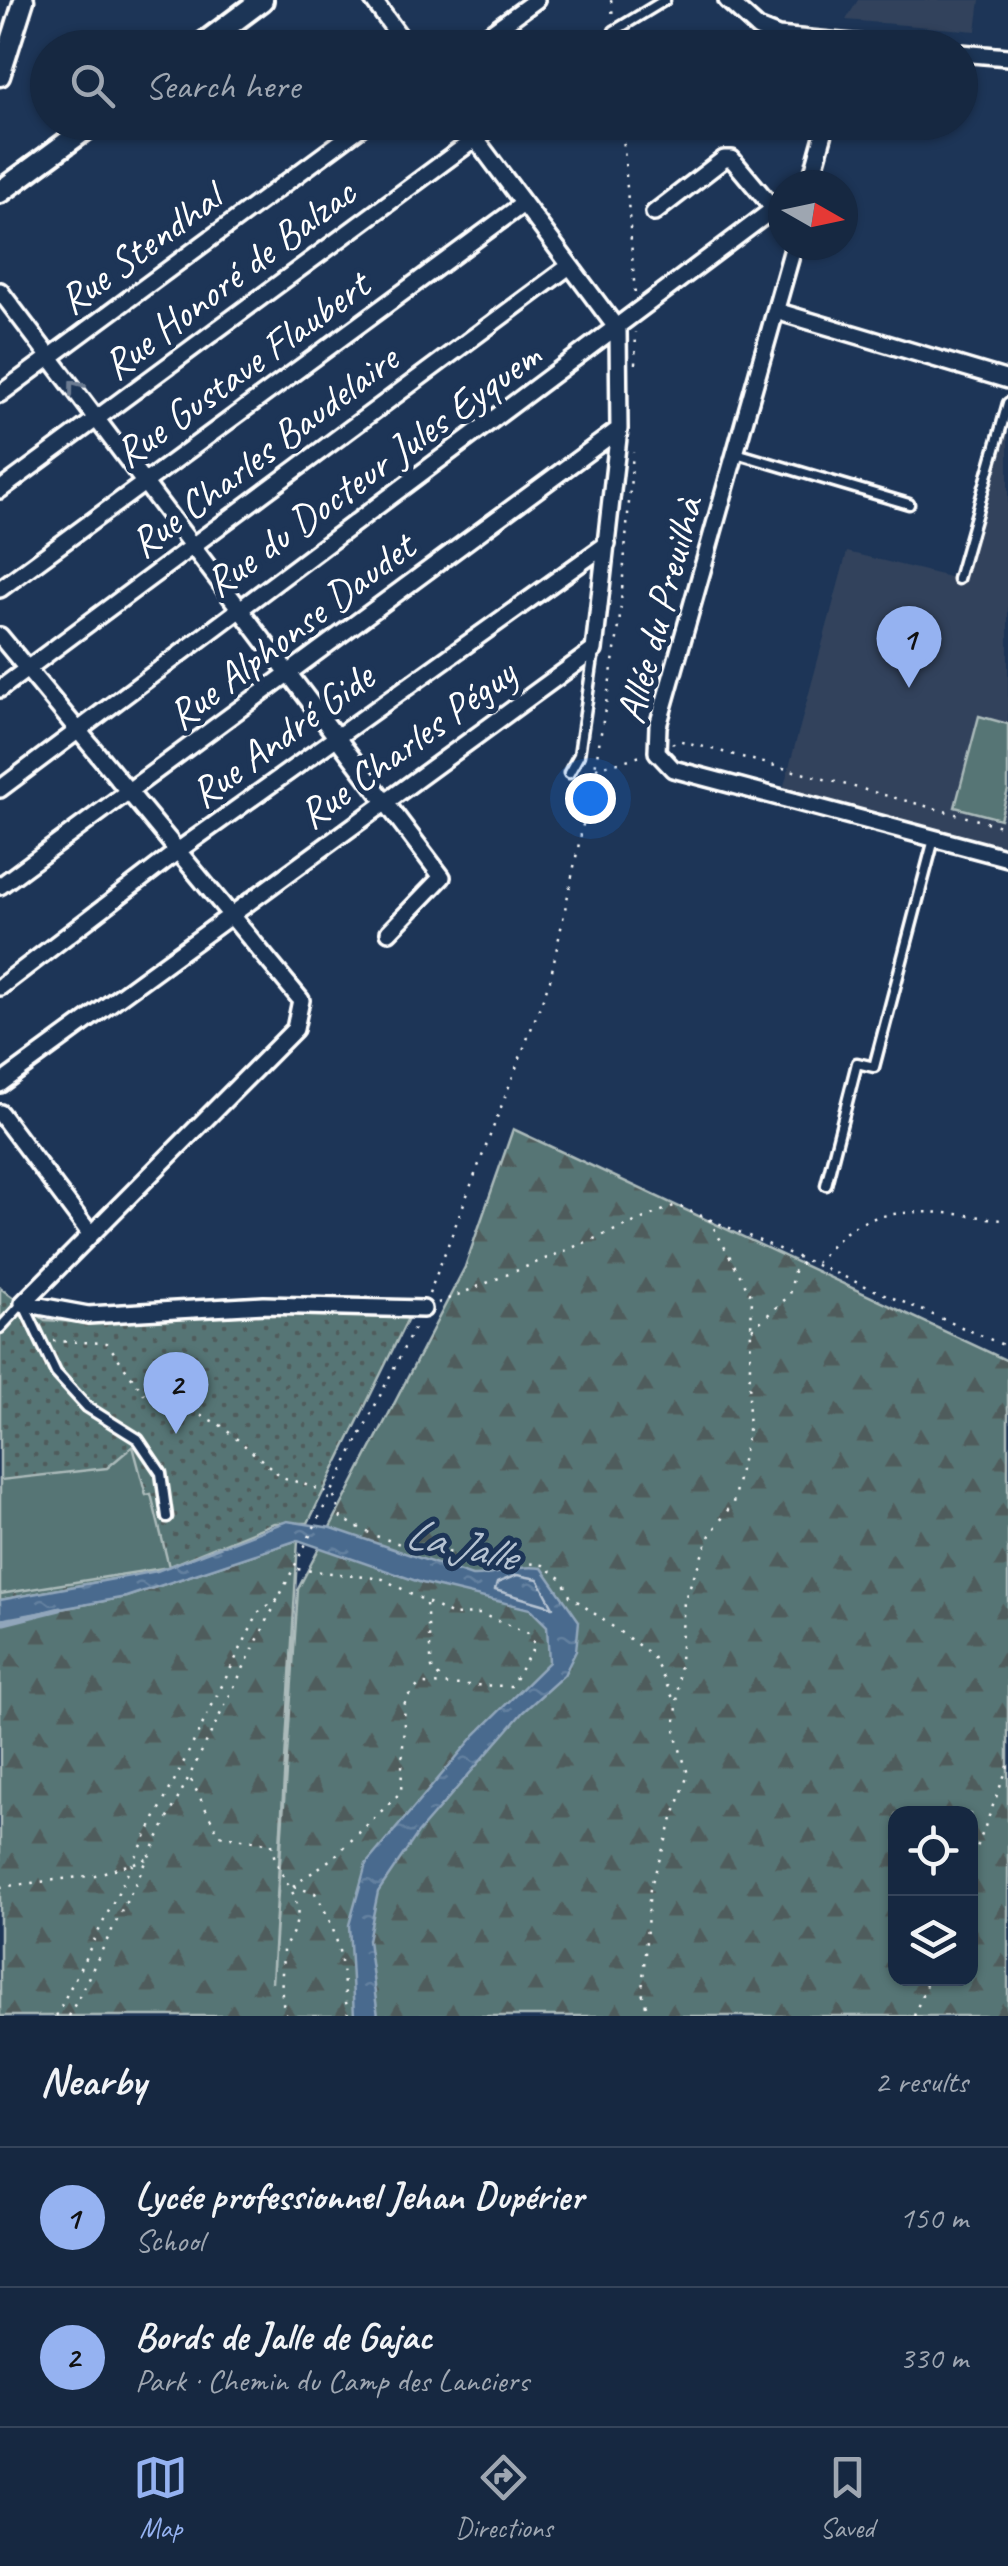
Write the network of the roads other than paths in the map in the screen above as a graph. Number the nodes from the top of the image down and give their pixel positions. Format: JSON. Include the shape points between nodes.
{"nodes":[{"id":1,"x":24,"y":0,"type":"edge"},
{"id":2,"x":262,"y":0,"type":"edge"},
{"id":3,"x":373,"y":0,"type":"edge"},
{"id":4,"x":536,"y":0,"type":"edge"},
{"id":5,"x":665,"y":0,"type":"edge"},
{"id":6,"x":728,"y":0,"type":"edge"},
{"id":7,"x":222,"y":30,"type":"edge"},
{"id":8,"x":395,"y":30,"type":"edge"},
{"id":9,"x":495,"y":30,"type":"edge"},
{"id":10,"x":623,"y":30,"type":"edge"},
{"id":11,"x":763,"y":30,"type":"edge"},
{"id":12,"x":978,"y":54,"type":"edge"},
{"id":13,"x":1008,"y":56,"type":"edge"},
{"id":14,"x":0,"y":76,"type":"edge"},
{"id":15,"x":71,"y":140,"type":"edge"},
{"id":16,"x":344,"y":140,"type":"edge"},
{"id":17,"x":474,"y":140,"type":"edge"},
{"id":18,"x":476,"y":140,"type":"edge"},
{"id":19,"x":823,"y":140,"type":"edge"},
{"id":20,"x":814,"y":170,"type":"edge"},
{"id":21,"x":0,"y":192,"type":"edge"},
{"id":22,"x":768,"y":197,"type":"edge"},
{"id":23,"x":523,"y":204,"type":"junction"},
{"id":24,"x":654,"y":213,"type":"dead end"},
{"id":25,"x":768,"y":219,"type":"edge"},
{"id":26,"x":790,"y":260,"type":"edge"},
{"id":27,"x":568,"y":267,"type":"junction"},
{"id":28,"x":0,"y":291,"type":"edge"},
{"id":29,"x":776,"y":311,"type":"junction"},
{"id":30,"x":618,"y":330,"type":"junction"},
{"id":31,"x":52,"y":356,"type":"junction"},
{"id":32,"x":1008,"y":380,"type":"edge"},
{"id":33,"x":0,"y":394,"type":"edge"},
{"id":34,"x":1008,"y":403,"type":"edge"},
{"id":35,"x":98,"y":418,"type":"junction"},
{"id":36,"x":620,"y":428,"type":"junction"},
{"id":37,"x":736,"y":453,"type":"junction"},
{"id":38,"x":145,"y":482,"type":"junction"},
{"id":39,"x":0,"y":490,"type":"edge"},
{"id":40,"x":909,"y":504,"type":"dead end"},
{"id":41,"x":607,"y":544,"type":"junction"},
{"id":42,"x":192,"y":546,"type":"junction"},
{"id":43,"x":958,"y":579,"type":"dead end"},
{"id":44,"x":0,"y":590,"type":"edge"},
{"id":45,"x":241,"y":608,"type":"junction"},
{"id":46,"x":0,"y":636,"type":"edge"},
{"id":47,"x":594,"y":650,"type":"junction"},
{"id":48,"x":28,"y":668,"type":"junction"},
{"id":49,"x":289,"y":675,"type":"junction"},
{"id":50,"x":0,"y":689,"type":"edge"},
{"id":51,"x":79,"y":730,"type":"junction"},
{"id":52,"x":336,"y":738,"type":"junction"},
{"id":53,"x":569,"y":772,"type":"dead end"},
{"id":54,"x":0,"y":789,"type":"edge"},
{"id":55,"x":130,"y":793,"type":"junction"},
{"id":56,"x":384,"y":802,"type":"junction"},
{"id":57,"x":934,"y":839,"type":"junction"},
{"id":58,"x":180,"y":850,"type":"junction"},
{"id":59,"x":1008,"y":858,"type":"edge"},
{"id":60,"x":0,"y":886,"type":"edge"},
{"id":61,"x":233,"y":913,"type":"junction"},
{"id":62,"x":389,"y":932,"type":"dead end"},
{"id":63,"x":0,"y":986,"type":"edge"},
{"id":64,"x":0,"y":1084,"type":"edge"},
{"id":65,"x":0,"y":1113,"type":"edge"},
{"id":66,"x":826,"y":1185,"type":"dead end"},
{"id":67,"x":89,"y":1232,"type":"junction"},
{"id":68,"x":22,"y":1303,"type":"junction"},
{"id":69,"x":423,"y":1310,"type":"road end"},
{"id":70,"x":0,"y":1328,"type":"edge"},
{"id":71,"x":167,"y":1516,"type":"dead end"}],
"edges":[{"from":1,"to":14,"type":"street"},
{"from":2,"to":7,"type":"main road"},
{"from":3,"to":8,"type":"street"},
{"from":4,"to":9,"type":"street"},
{"from":5,"to":10,"type":"lane"},
{"from":6,"to":11,"type":"street"},
{"from":12,"to":13,"type":"street"},
{"from":15,"to":21,"type":"main road"},
{"from":16,"to":31,"type":"street","name":"Rue Stendhal"},
{"from":17,"to":35,"type":"street","name":"Rue Honoré de Balzac"},
{"from":18,"to":23,"type":"street"},
{"from":19,"to":20,"type":"street"},
{"from":22,"to":24,"type":"street","via":[[732,159],[724,159]]},
{"from":23,"to":27,"type":"street"},
{"from":23,"to":38,"type":"street","name":"Rue Gustave Flaubert"},
{"from":25,"to":30,"type":"street","name":"Rue du Docteur Jules Eyquem"},
{"from":26,"to":29,"type":"street","name":"Allée du Preuilhà"},
{"from":27,"to":30,"type":"street"},
{"from":27,"to":42,"type":"street","name":"Rue Charles Baudelaire"},
{"from":28,"to":31,"type":"street"},
{"from":29,"to":32,"type":"street"},
{"from":29,"to":37,"type":"street","name":"Allée du Preuilhà"},
{"from":30,"to":36,"type":"street"},
{"from":30,"to":45,"type":"street","name":"Rue du Docteur Jules Eyquem"},
{"from":31,"to":33,"type":"street","name":"Rue Stendhal"},
{"from":35,"to":31,"type":"street","one_way":true},
{"from":34,"to":43,"type":"lane"},
{"from":35,"to":38,"type":"street"},
{"from":35,"to":39,"type":"street","name":"Rue Honoré de Balzac"},
{"from":36,"to":41,"type":"street"},
{"from":36,"to":49,"type":"street","name":"Rue Alphonse Daudet"},
{"from":37,"to":40,"type":"lane"},
{"from":37,"to":57,"type":"street","name":"Allée du Preuilhà","via":[[658,726],[657,752],[673,770]]},
{"from":38,"to":42,"type":"street"},
{"from":38,"to":44,"type":"street","name":"Rue Gustave Flaubert"},
{"from":41,"to":47,"type":"street"},
{"from":41,"to":52,"type":"street","name":"Rue André Gide"},
{"from":42,"to":45,"type":"street"},
{"from":42,"to":48,"type":"street","name":"Rue Charles Baudelaire"},
{"from":45,"to":49,"type":"street"},
{"from":45,"to":51,"type":"street","name":"Rue du Docteur Jules Eyquem"},
{"from":46,"to":48,"type":"street"},
{"from":47,"to":53,"type":"lane","via":[[580,755]]},
{"from":47,"to":56,"type":"street","name":"Rue Charles Péguy"},
{"from":48,"to":50,"type":"street","name":"Rue Charles Baudelaire"},
{"from":48,"to":51,"type":"street"},
{"from":49,"to":52,"type":"street"},
{"from":49,"to":55,"type":"street","name":"Rue Alphonse Daudet"},
{"from":51,"to":54,"type":"street","name":"Rue du Docteur Jules Eyquem"},
{"from":51,"to":55,"type":"street"},
{"from":52,"to":56,"type":"street"},
{"from":52,"to":58,"type":"street","name":"Rue André Gide"},
{"from":55,"to":58,"type":"street"},
{"from":55,"to":60,"type":"street","name":"Rue Alphonse Daudet"},
{"from":56,"to":61,"type":"street","name":"Rue Charles Péguy"},
{"from":56,"to":62,"type":"street","via":[[442,877]]},
{"from":57,"to":59,"type":"street","name":"Allée du Preuilhà"},
{"from":57,"to":66,"type":"lane","via":[[874,1067],[858,1062]]},
{"from":58,"to":61,"type":"street"},
{"from":58,"to":63,"type":"street","name":"Rue André Gide"},
{"from":61,"to":64,"type":"street","name":"Rue Charles Péguy"},
{"from":61,"to":67,"type":"street","via":[[301,1000],[294,1029]]},
{"from":65,"to":67,"type":"street"},
{"from":67,"to":68,"type":"street"},
{"from":68,"to":69,"type":"street","via":[[88,1315],[264,1304]]},
{"from":68,"to":70,"type":"lane"},
{"from":68,"to":71,"type":"lane","via":[[56,1374],[88,1407],[138,1439],[161,1473]]}]}
